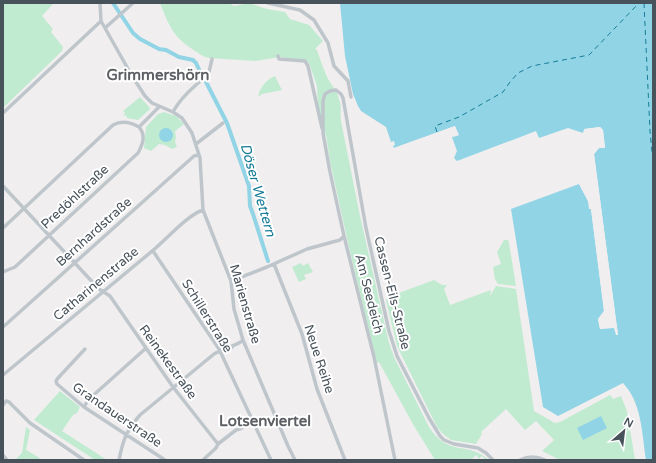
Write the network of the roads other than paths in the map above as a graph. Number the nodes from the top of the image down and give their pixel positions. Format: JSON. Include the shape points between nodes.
{"nodes":[{"id":1,"x":100,"y":3,"type":"edge"},
{"id":2,"x":133,"y":3,"type":"edge"},
{"id":3,"x":268,"y":3,"type":"edge"},
{"id":4,"x":101,"y":21,"type":"junction"},
{"id":5,"x":105,"y":28,"type":"junction"},
{"id":6,"x":278,"y":56,"type":"dead end"},
{"id":7,"x":212,"y":59,"type":"dead end"},
{"id":8,"x":351,"y":97,"type":"dead end"},
{"id":9,"x":159,"y":107,"type":"junction"},
{"id":10,"x":346,"y":109,"type":"joint"},
{"id":11,"x":172,"y":112,"type":"junction"},
{"id":12,"x":3,"y":113,"type":"edge"},
{"id":13,"x":223,"y":123,"type":"dead end"},
{"id":14,"x":139,"y":127,"type":"junction"},
{"id":15,"x":324,"y":133,"type":"junction"},
{"id":16,"x":196,"y":144,"type":"junction"},
{"id":17,"x":199,"y":155,"type":"junction"},
{"id":18,"x":3,"y":186,"type":"edge"},
{"id":19,"x":24,"y":208,"type":"junction"},
{"id":20,"x":202,"y":210,"type":"junction"},
{"id":21,"x":3,"y":228,"type":"edge"},
{"id":22,"x":49,"y":236,"type":"junction"},
{"id":23,"x":344,"y":236,"type":"junction"},
{"id":24,"x":152,"y":251,"type":"junction"},
{"id":25,"x":74,"y":263,"type":"junction"},
{"id":26,"x":274,"y":264,"type":"junction"},
{"id":27,"x":3,"y":272,"type":"edge"},
{"id":28,"x":231,"y":281,"type":"junction"},
{"id":29,"x":103,"y":291,"type":"junction"},
{"id":30,"x":3,"y":327,"type":"edge"},
{"id":31,"x":243,"y":340,"type":"junction"},
{"id":32,"x":85,"y":349,"type":"dead end"},
{"id":33,"x":145,"y":349,"type":"junction"},
{"id":34,"x":222,"y":350,"type":"junction"},
{"id":35,"x":3,"y":375,"type":"edge"},
{"id":36,"x":173,"y":387,"type":"junction"},
{"id":37,"x":3,"y":405,"type":"edge"},
{"id":38,"x":84,"y":407,"type":"junction"},
{"id":39,"x":252,"y":420,"type":"junction"},
{"id":40,"x":126,"y":434,"type":"junction"},
{"id":41,"x":218,"y":444,"type":"junction"},
{"id":42,"x":3,"y":455,"type":"edge"},
{"id":43,"x":7,"y":460,"type":"edge"},
{"id":44,"x":84,"y":460,"type":"edge"},
{"id":45,"x":119,"y":460,"type":"edge"},
{"id":46,"x":165,"y":460,"type":"edge"},
{"id":47,"x":203,"y":460,"type":"edge"},
{"id":48,"x":271,"y":460,"type":"edge"},
{"id":49,"x":295,"y":460,"type":"edge"},
{"id":50,"x":345,"y":460,"type":"edge"},
{"id":51,"x":394,"y":460,"type":"edge"},
{"id":52,"x":493,"y":460,"type":"edge"},
{"id":53,"x":520,"y":460,"type":"edge"},
{"id":54,"x":545,"y":460,"type":"edge"}],
"edges":[{"from":1,"to":4,"type":"street"},
{"from":2,"to":5,"type":"street"},
{"from":3,"to":8,"type":"street","via":[[300,10],[314,20],[327,41],[334,66],[348,81]]},
{"from":4,"to":5,"type":"street","name":"Marienstraße"},
{"from":4,"to":12,"type":"street"},
{"from":5,"to":9,"type":"street","name":"Marienstraße","via":[[144,96]]},
{"from":6,"to":15,"type":"street","name":"Am Seedeich","via":[[279,59],[305,61],[308,66]]},
{"from":7,"to":11,"type":"street","via":[[210,72]]},
{"from":9,"to":11,"type":"street","name":"Marienstraße"},
{"from":9,"to":14,"type":"street"},
{"from":10,"to":15,"type":"street","name":"Am Seedeich","via":[[338,91],[333,90],[325,94]]},
{"from":10,"to":52,"type":"street","name":"Cassen-Eils-Straße","via":[[366,228],[397,356],[440,436],[454,444],[478,448]]},
{"from":11,"to":16,"type":"street","name":"Marienstraße","via":[[185,121]]},
{"from":13,"to":16,"type":"street"},
{"from":14,"to":19,"type":"street","via":[[124,122],[113,125]]},
{"from":14,"to":22,"type":"street","name":"Predöhlstraße","via":[[143,142],[138,153]]},
{"from":15,"to":23,"type":"street","name":"Am Seedeich"},
{"from":16,"to":17,"type":"street","name":"Marienstraße"},
{"from":17,"to":20,"type":"street","name":"Marienstraße"},
{"from":17,"to":25,"type":"street","name":"Bernhardstraße","via":[[194,156]]},
{"from":18,"to":19,"type":"street","name":"Reinekestraße"},
{"from":19,"to":21,"type":"street"},
{"from":19,"to":22,"type":"street","name":"Reinekestraße"},
{"from":20,"to":24,"type":"street","name":"Catharinenstraße","via":[[191,216]]},
{"from":20,"to":28,"type":"street","name":"Marienstraße"},
{"from":22,"to":25,"type":"street","name":"Reinekestraße"},
{"from":22,"to":27,"type":"street","name":"Predöhlstraße","via":[[14,267]]},
{"from":23,"to":26,"type":"street","via":[[340,240],[307,249]]},
{"from":23,"to":51,"type":"street","name":"Am Seedeich","via":[[374,357]]},
{"from":24,"to":29,"type":"street","name":"Catharinenstraße"},
{"from":24,"to":34,"type":"street","name":"Schillerstraße"},
{"from":25,"to":29,"type":"street","name":"Reinekestraße"},
{"from":25,"to":30,"type":"street","name":"Bernhardstraße"},
{"from":26,"to":28,"type":"street"},
{"from":26,"to":50,"type":"street","name":"Neue Reihe","via":[[302,334],[318,389]]},
{"from":28,"to":31,"type":"street","name":"Marienstraße","via":[[234,309]]},
{"from":29,"to":33,"type":"street","name":"Reinekestraße","via":[[110,296]]},
{"from":29,"to":35,"type":"street","name":"Catharinenstraße"},
{"from":31,"to":34,"type":"street","via":[[231,350]]},
{"from":31,"to":49,"type":"street","name":"Marienstraße"},
{"from":32,"to":38,"type":"street","name":"Grandauerstraße","via":[[56,381]]},
{"from":33,"to":36,"type":"street","name":"Reinekestraße"},
{"from":33,"to":38,"type":"street","via":[[88,400]]},
{"from":34,"to":36,"type":"street"},
{"from":34,"to":39,"type":"street","name":"Schillerstraße"},
{"from":36,"to":40,"type":"street","via":[[140,415]]},
{"from":36,"to":41,"type":"street","name":"Reinekestraße"},
{"from":37,"to":44,"type":"street","via":[[6,401],[30,423]]},
{"from":38,"to":40,"type":"street","name":"Grandauerstraße"},
{"from":39,"to":41,"type":"street"},
{"from":39,"to":48,"type":"street","name":"Schillerstraße"},
{"from":40,"to":45,"type":"street"},
{"from":40,"to":46,"type":"street","name":"Grandauerstraße"},
{"from":41,"to":47,"type":"street"},
{"from":42,"to":43,"type":"street"},
{"from":53,"to":54,"type":"street","via":[[532,457]]}]}
